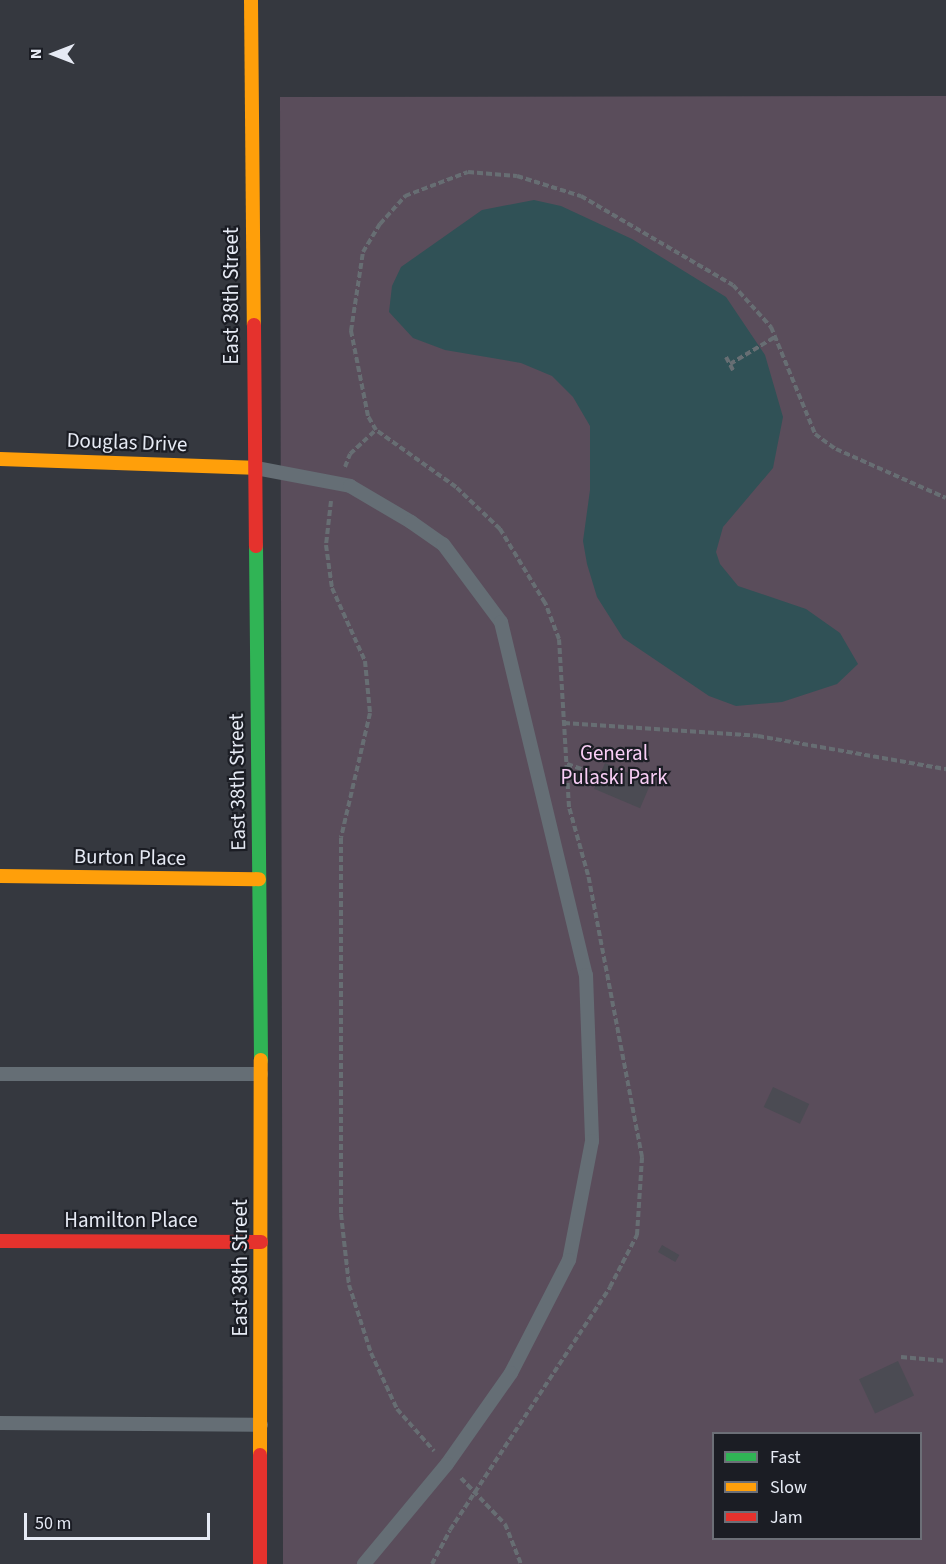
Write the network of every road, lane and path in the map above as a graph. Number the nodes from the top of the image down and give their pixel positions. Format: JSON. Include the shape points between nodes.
{"nodes":[{"id":1,"x":251,"y":0,"type":"edge"},
{"id":2,"x":773,"y":339,"type":"junction"},
{"id":3,"x":726,"y":357,"type":"dead end"},
{"id":4,"x":729,"y":364,"type":"junction"},
{"id":5,"x":733,"y":369,"type":"dead end"},
{"id":6,"x":376,"y":430,"type":"junction"},
{"id":7,"x":0,"y":459,"type":"edge"},
{"id":8,"x":253,"y":468,"type":"junction"},
{"id":9,"x":339,"y":483,"type":"junction"},
{"id":10,"x":946,"y":498,"type":"edge"},
{"id":11,"x":564,"y":723,"type":"junction"},
{"id":12,"x":567,"y":764,"type":"junction"},
{"id":13,"x":946,"y":769,"type":"edge"},
{"id":14,"x":599,"y":775,"type":"dead end"},
{"id":15,"x":0,"y":876,"type":"edge"},
{"id":16,"x":259,"y":879,"type":"junction"},
{"id":17,"x":0,"y":1074,"type":"edge"},
{"id":18,"x":261,"y":1074,"type":"junction"},
{"id":19,"x":0,"y":1240,"type":"edge"},
{"id":20,"x":261,"y":1242,"type":"junction"},
{"id":21,"x":901,"y":1358,"type":"dead end"},
{"id":22,"x":946,"y":1361,"type":"edge"},
{"id":23,"x":0,"y":1424,"type":"edge"},
{"id":24,"x":261,"y":1425,"type":"junction"},
{"id":25,"x":447,"y":1464,"type":"junction"},
{"id":26,"x":475,"y":1491,"type":"junction"},
{"id":27,"x":260,"y":1564,"type":"edge"},
{"id":28,"x":364,"y":1564,"type":"edge"},
{"id":29,"x":432,"y":1564,"type":"edge"},
{"id":30,"x":521,"y":1564,"type":"edge"}],
"edges":[{"from":1,"to":8,"type":"main road","name":"East 38th Street"},
{"from":2,"to":4,"type":"path"},
{"from":2,"to":6,"type":"path","via":[[733,285],[581,196],[517,176],[468,172],[405,196],[380,224],[363,252],[355,292],[353,356],[368,416]]},
{"from":2,"to":10,"type":"path","via":[[815,434],[836,449]]},
{"from":3,"to":4,"type":"path"},
{"from":4,"to":5,"type":"path"},
{"from":6,"to":9,"type":"path","via":[[350,454]]},
{"from":6,"to":11,"type":"path","via":[[456,487],[500,529],[520,558],[559,639]]},
{"from":7,"to":8,"type":"main road","name":"Douglas Drive"},
{"from":8,"to":9,"type":"lane"},
{"from":8,"to":16,"type":"main road","name":"East 38th Street"},
{"from":9,"to":25,"type":"path","via":[[330,504],[326,544],[332,588],[365,661],[370,713],[361,767],[341,838],[341,1214],[349,1285],[371,1353],[397,1409]]},
{"from":9,"to":25,"type":"lane","via":[[443,544],[501,622],[586,975],[592,1141],[569,1260],[511,1373]]},
{"from":11,"to":12,"type":"path"},
{"from":11,"to":13,"type":"path","via":[[758,736]]},
{"from":12,"to":14,"type":"path"},
{"from":12,"to":26,"type":"path","via":[[569,807],[631,1089],[642,1157],[642,1196],[637,1235],[610,1287]]},
{"from":15,"to":16,"type":"main road","name":"Burton Place"},
{"from":16,"to":18,"type":"main road","name":"East 38th Street"},
{"from":17,"to":18,"type":"lane"},
{"from":18,"to":20,"type":"main road","name":"East 38th Street"},
{"from":19,"to":20,"type":"main road","name":"Hamilton Place"},
{"from":20,"to":24,"type":"main road","name":"East 38th Street"},
{"from":21,"to":22,"type":"path"},
{"from":23,"to":24,"type":"lane"},
{"from":24,"to":27,"type":"main road","name":"East 38th Street"},
{"from":25,"to":26,"type":"path"},
{"from":25,"to":28,"type":"lane"},
{"from":26,"to":29,"type":"path"},
{"from":26,"to":30,"type":"path","via":[[505,1524]]}]}
